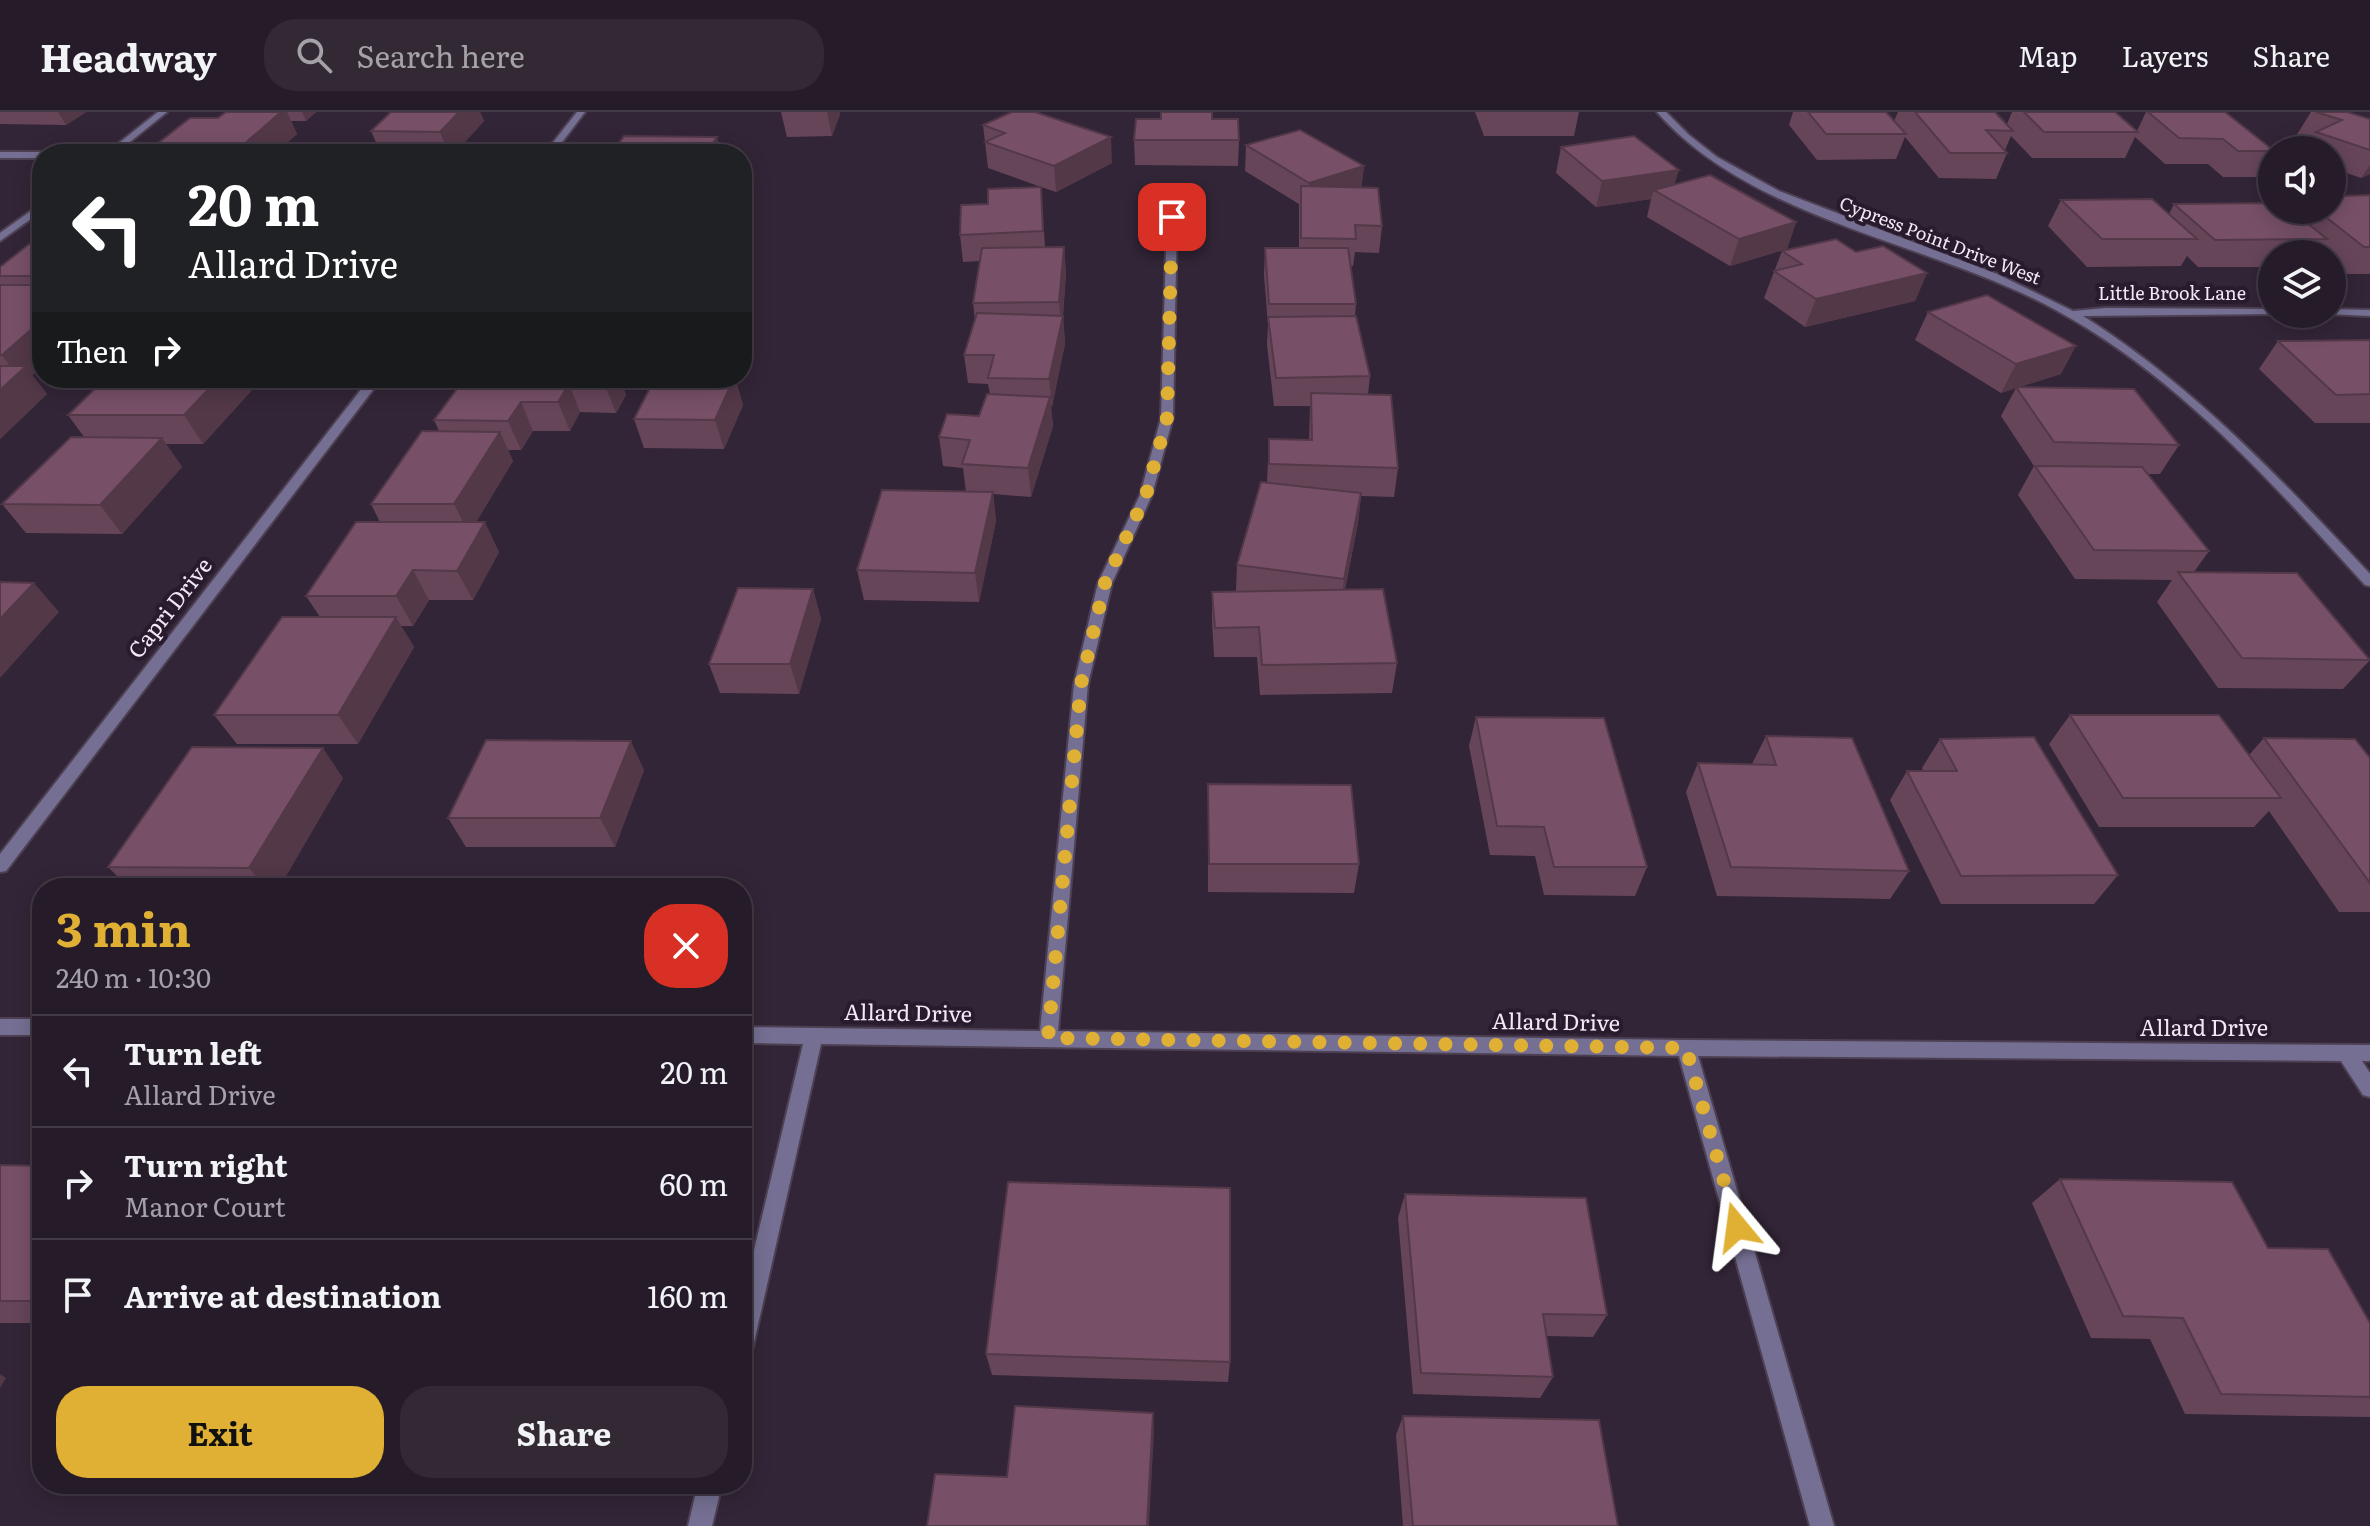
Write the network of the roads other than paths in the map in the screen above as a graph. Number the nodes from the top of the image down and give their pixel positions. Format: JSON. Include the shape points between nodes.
{"nodes":[{"id":1,"x":163,"y":112,"type":"edge"},
{"id":2,"x":581,"y":112,"type":"edge"},
{"id":3,"x":1661,"y":112,"type":"edge"},
{"id":4,"x":122,"y":144,"type":"edge"},
{"id":5,"x":556,"y":144,"type":"edge"},
{"id":6,"x":0,"y":155,"type":"edge"},
{"id":7,"x":32,"y":155,"type":"edge"},
{"id":8,"x":32,"y":214,"type":"edge"},
{"id":9,"x":1172,"y":217,"type":"dead end"},
{"id":10,"x":0,"y":238,"type":"edge"},
{"id":11,"x":2258,"y":312,"type":"edge"},
{"id":12,"x":2346,"y":312,"type":"edge"},
{"id":13,"x":2370,"y":313,"type":"edge"},
{"id":14,"x":2073,"y":314,"type":"junction"},
{"id":15,"x":368,"y":388,"type":"edge"},
{"id":16,"x":2370,"y":582,"type":"edge"},
{"id":17,"x":0,"y":866,"type":"edge"},
{"id":18,"x":0,"y":1027,"type":"edge"},
{"id":19,"x":32,"y":1027,"type":"edge"},
{"id":20,"x":752,"y":1035,"type":"edge"},
{"id":21,"x":814,"y":1036,"type":"junction"},
{"id":22,"x":1048,"y":1038,"type":"junction"},
{"id":23,"x":1686,"y":1048,"type":"junction"},
{"id":24,"x":2370,"y":1053,"type":"edge"},
{"id":25,"x":2347,"y":1054,"type":"junction"},
{"id":26,"x":2370,"y":1089,"type":"edge"},
{"id":27,"x":752,"y":1304,"type":"edge"},
{"id":28,"x":708,"y":1494,"type":"edge"},
{"id":29,"x":700,"y":1526,"type":"edge"},
{"id":30,"x":1822,"y":1526,"type":"edge"}],
"edges":[{"from":1,"to":4,"type":"street"},
{"from":2,"to":5,"type":"street"},
{"from":3,"to":14,"type":"street","name":"Cypress Point Drive West","via":[[1706,152],[1774,193],[2008,283]]},
{"from":6,"to":7,"type":"street"},
{"from":8,"to":10,"type":"street"},
{"from":9,"to":22,"type":"street","via":[[1167,418],[1146,495],[1105,583],[1081,684]]},
{"from":11,"to":14,"type":"street","name":"Little Brook Lane"},
{"from":12,"to":13,"type":"street"},
{"from":14,"to":16,"type":"street","name":"Cypress Point Drive West","via":[[2142,357],[2189,395]]},
{"from":15,"to":17,"type":"street","name":"Capri Drive"},
{"from":18,"to":19,"type":"street"},
{"from":20,"to":21,"type":"street","name":"Allard Drive"},
{"from":21,"to":22,"type":"street","name":"Allard Drive"},
{"from":21,"to":27,"type":"street"},
{"from":22,"to":23,"type":"street","name":"Allard Drive"},
{"from":23,"to":25,"type":"street","name":"Allard Drive"},
{"from":23,"to":30,"type":"street"},
{"from":24,"to":25,"type":"street","name":"Allard Drive"},
{"from":25,"to":26,"type":"street"},
{"from":28,"to":29,"type":"street"}]}
